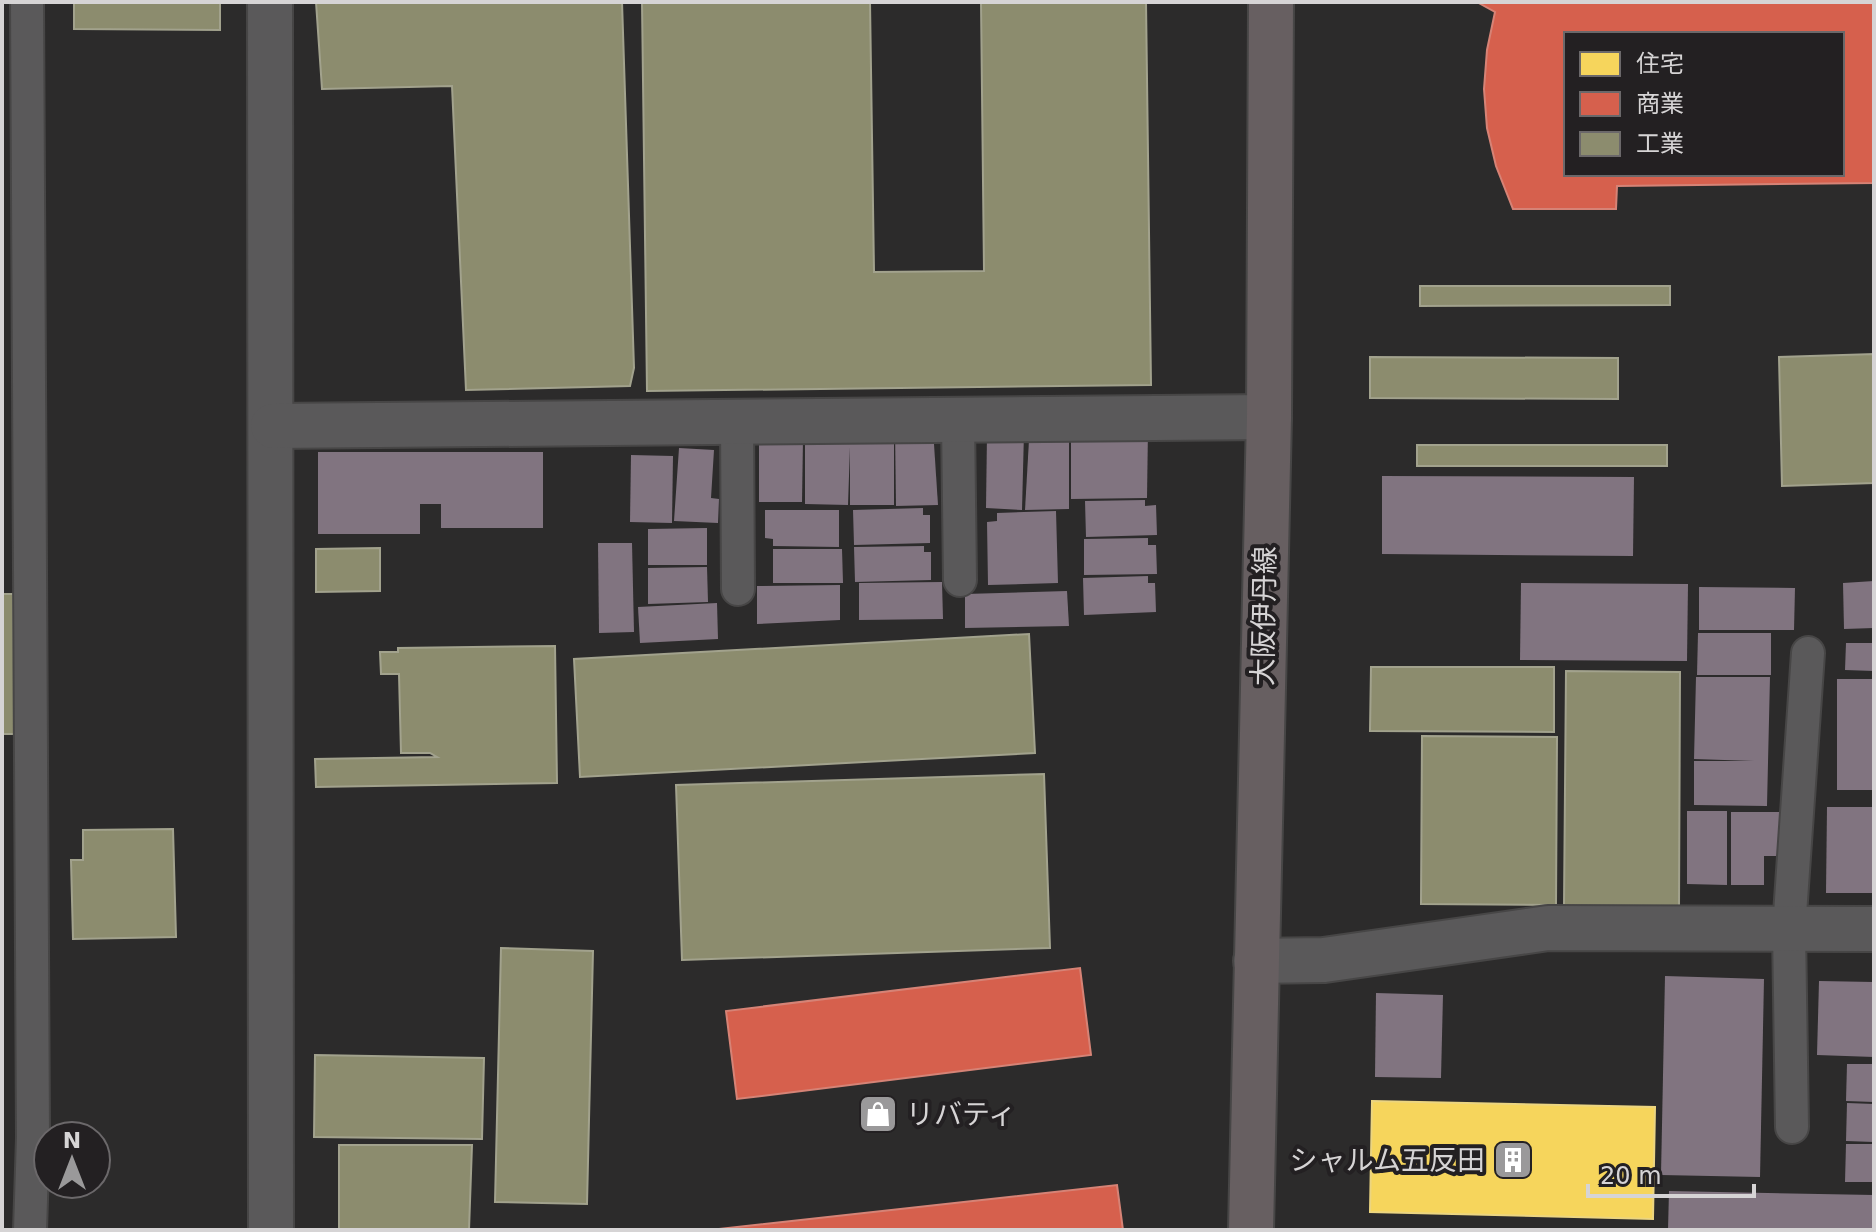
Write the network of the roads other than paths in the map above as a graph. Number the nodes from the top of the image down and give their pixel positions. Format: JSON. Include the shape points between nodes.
{"nodes":[{"id":1,"x":27,"y":2,"type":"edge"},
{"id":2,"x":270,"y":2,"type":"edge"},
{"id":3,"x":1271,"y":2,"type":"edge"},
{"id":4,"x":1269,"y":417,"type":"junction"},
{"id":5,"x":958,"y":420,"type":"junction"},
{"id":6,"x":737,"y":422,"type":"junction"},
{"id":7,"x":273,"y":426,"type":"junction"},
{"id":8,"x":960,"y":580,"type":"dead end"},
{"id":9,"x":738,"y":589,"type":"dead end"},
{"id":10,"x":1808,"y":653,"type":"dead end"},
{"id":11,"x":1789,"y":929,"type":"junction"},
{"id":12,"x":1874,"y":929,"type":"edge"},
{"id":13,"x":1256,"y":961,"type":"junction"},
{"id":14,"x":1792,"y":1127,"type":"dead end"},
{"id":15,"x":30,"y":1230,"type":"edge"},
{"id":16,"x":271,"y":1230,"type":"edge"},
{"id":17,"x":1251,"y":1230,"type":"edge"}],
"edges":[{"from":1,"to":15,"type":"lane"},
{"from":2,"to":7,"type":"street"},
{"from":3,"to":4,"type":"main road","name":"大阪伊丹線"},
{"from":4,"to":5,"type":"street"},
{"from":4,"to":13,"type":"main road","name":"大阪伊丹線"},
{"from":5,"to":6,"type":"street"},
{"from":5,"to":8,"type":"lane"},
{"from":6,"to":7,"type":"street"},
{"from":6,"to":9,"type":"lane"},
{"from":7,"to":16,"type":"street"},
{"from":10,"to":11,"type":"lane"},
{"from":11,"to":12,"type":"street"},
{"from":11,"to":13,"type":"street","via":[[1548,928],[1324,960]]},
{"from":11,"to":14,"type":"lane"},
{"from":13,"to":17,"type":"main road","name":"大阪伊丹線"}]}
